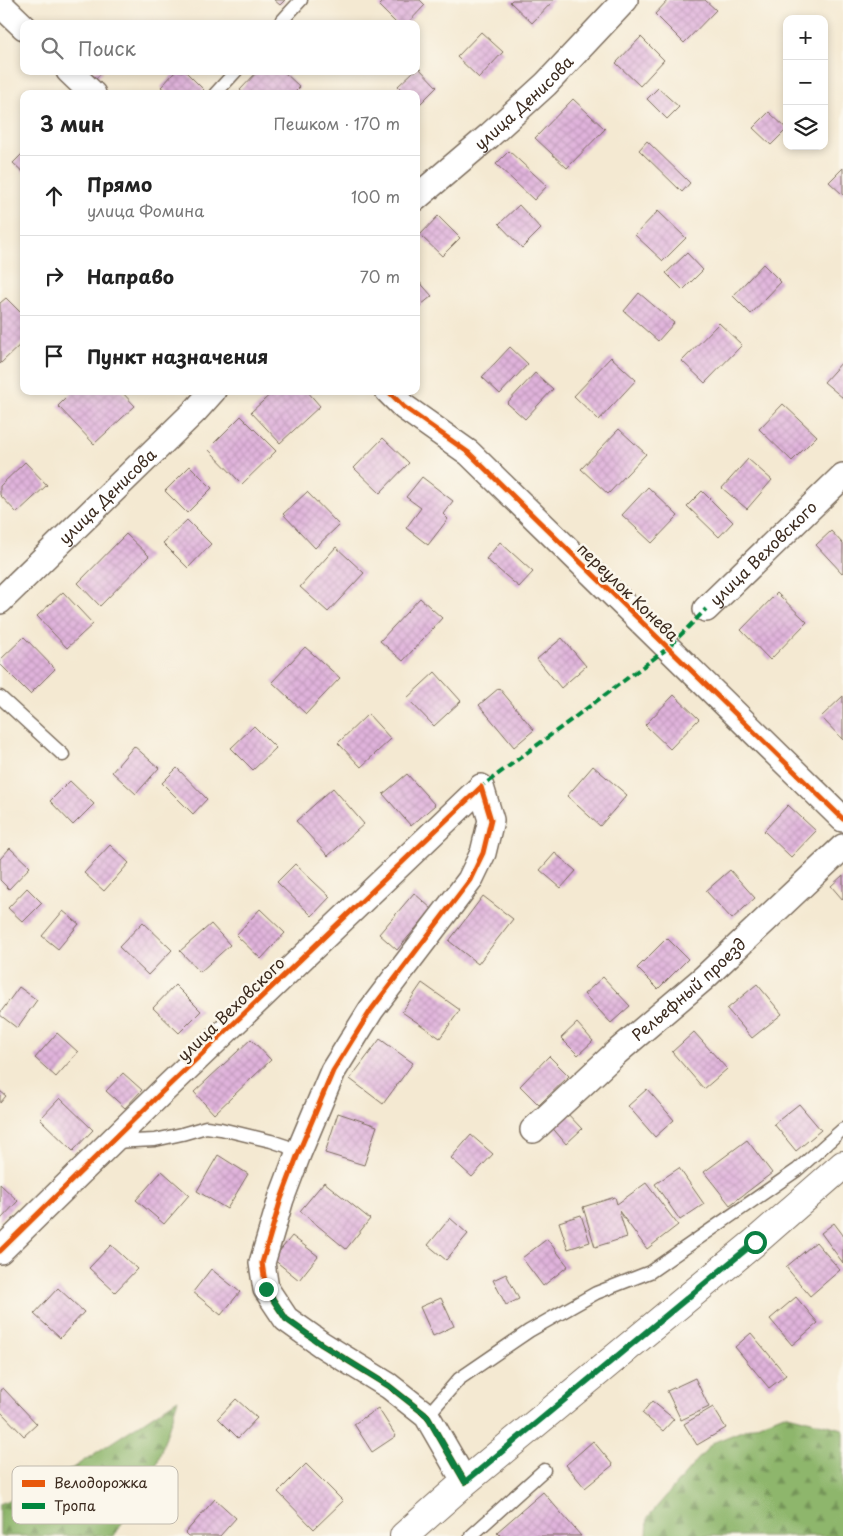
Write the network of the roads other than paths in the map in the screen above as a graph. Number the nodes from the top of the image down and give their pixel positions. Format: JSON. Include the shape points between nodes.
{"nodes":[{"id":1,"x":301,"y":0,"type":"edge"},
{"id":2,"x":625,"y":0,"type":"edge"},
{"id":3,"x":0,"y":4,"type":"edge"},
{"id":4,"x":283,"y":20,"type":"edge"},
{"id":5,"x":20,"y":23,"type":"edge"},
{"id":6,"x":74,"y":75,"type":"edge"},
{"id":7,"x":232,"y":75,"type":"edge"},
{"id":8,"x":89,"y":90,"type":"edge"},
{"id":9,"x":219,"y":90,"type":"edge"},
{"id":10,"x":420,"y":195,"type":"edge"},
{"id":11,"x":209,"y":395,"type":"edge"},
{"id":12,"x":392,"y":395,"type":"edge"},
{"id":13,"x":843,"y":476,"type":"edge"},
{"id":14,"x":0,"y":600,"type":"edge"},
{"id":15,"x":706,"y":609,"type":"dead end"},
{"id":16,"x":0,"y":697,"type":"edge"},
{"id":17,"x":63,"y":755,"type":"dead end"},
{"id":18,"x":843,"y":820,"type":"edge"},
{"id":19,"x":843,"y":848,"type":"edge"},
{"id":20,"x":843,"y":1128,"type":"edge"},
{"id":21,"x":533,"y":1130,"type":"dead end"},
{"id":22,"x":111,"y":1142,"type":"junction"},
{"id":23,"x":298,"y":1154,"type":"junction"},
{"id":24,"x":843,"y":1165,"type":"edge"},
{"id":25,"x":0,"y":1251,"type":"edge"},
{"id":26,"x":427,"y":1416,"type":"junction"},
{"id":27,"x":544,"y":1470,"type":"dead end"},
{"id":28,"x":465,"y":1482,"type":"junction"},
{"id":29,"x":404,"y":1536,"type":"edge"},
{"id":30,"x":471,"y":1536,"type":"edge"}],
"edges":[{"from":1,"to":4,"type":"lane"},
{"from":2,"to":10,"type":"street","name":"улица Денисова","via":[[546,84]]},
{"from":3,"to":5,"type":"street"},
{"from":6,"to":8,"type":"street"},
{"from":7,"to":9,"type":"lane"},
{"from":11,"to":14,"type":"street","name":"улица Денисова"},
{"from":12,"to":18,"type":"street","name":"переулок Конева","via":[[470,453]]},
{"from":13,"to":15,"type":"street","name":"улица Веховского"},
{"from":16,"to":17,"type":"lane"},
{"from":19,"to":21,"type":"street","name":"Рельефный проезд","via":[[704,978]]},
{"from":20,"to":26,"type":"lane","via":[[796,1170],[650,1272],[596,1293],[529,1331],[459,1379]]},
{"from":22,"to":23,"type":"lane","via":[[155,1140],[206,1127],[271,1141]]},
{"from":22,"to":23,"type":"street","name":"улица Веховского","via":[[481,787],[491,820],[483,853],[470,880],[370,1010],[333,1071]]},
{"from":22,"to":25,"type":"street","name":"улица Веховского"},
{"from":23,"to":26,"type":"street","via":[[262,1263],[266,1289],[286,1319],[389,1386]]},
{"from":24,"to":28,"type":"street"},
{"from":26,"to":28,"type":"street"},
{"from":27,"to":30,"type":"lane"},
{"from":28,"to":29,"type":"street"}]}
